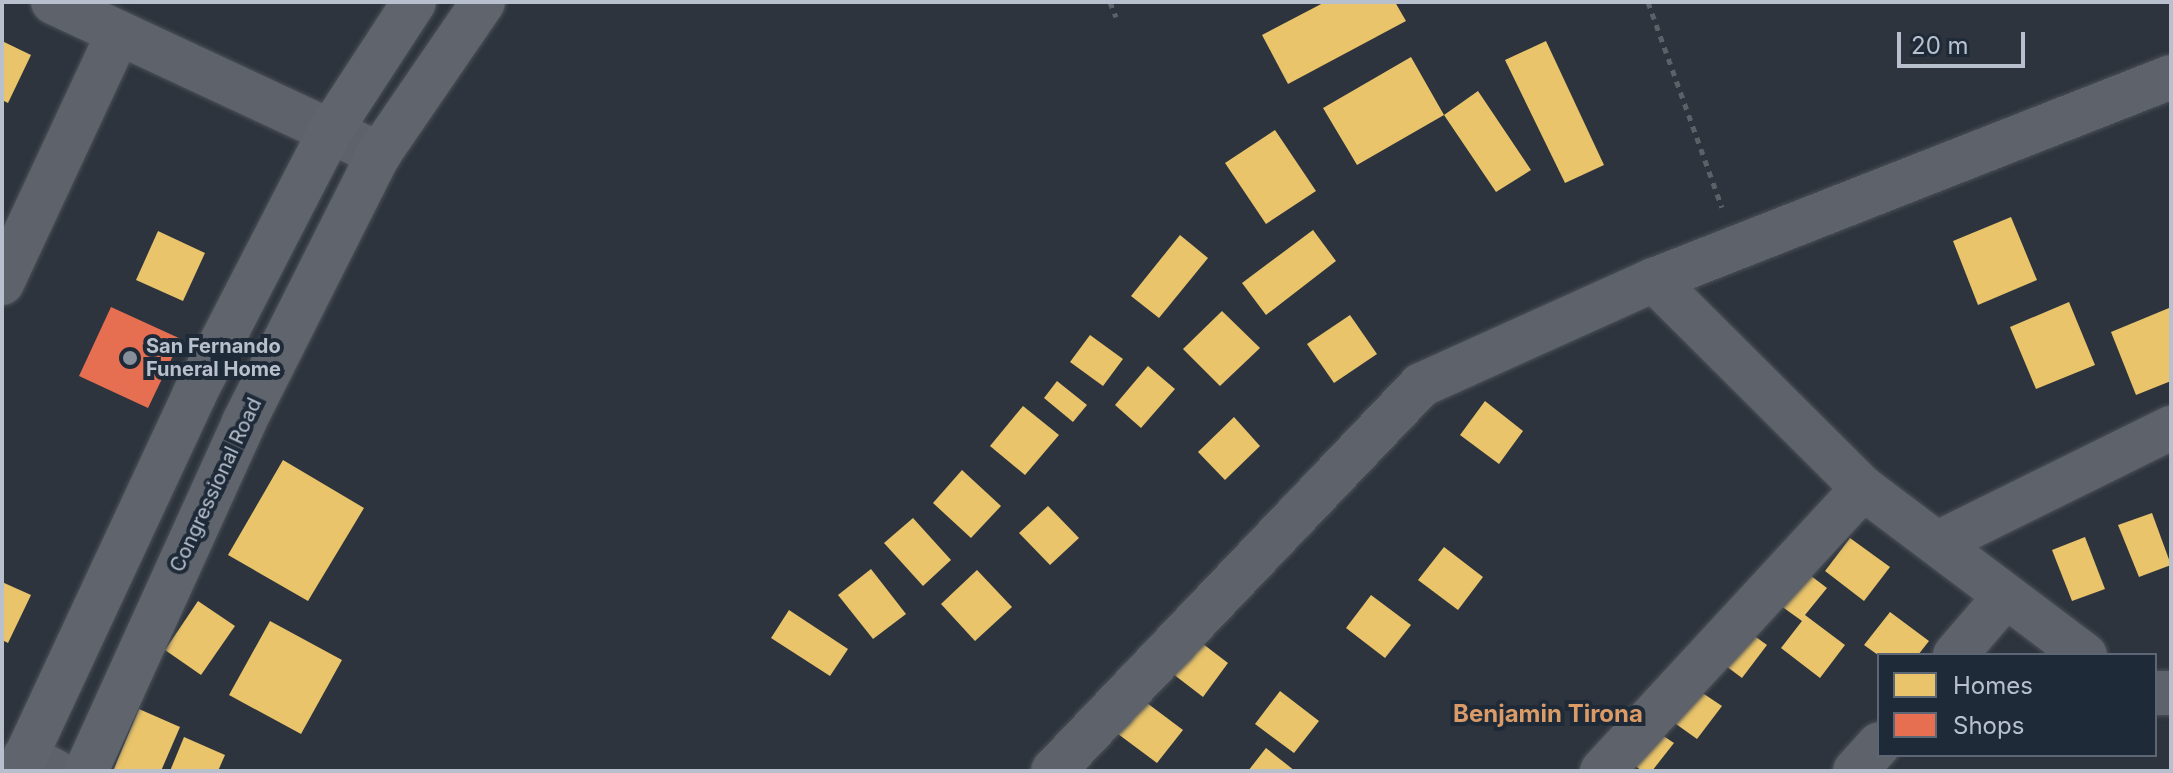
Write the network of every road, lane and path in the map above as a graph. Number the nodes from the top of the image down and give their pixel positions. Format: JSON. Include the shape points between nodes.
{"nodes":[{"id":1,"x":53,"y":2,"type":"edge"},
{"id":2,"x":414,"y":2,"type":"edge"},
{"id":3,"x":483,"y":2,"type":"edge"},
{"id":4,"x":1110,"y":2,"type":"edge"},
{"id":5,"x":1648,"y":2,"type":"edge"},
{"id":6,"x":1116,"y":17,"type":"dead end"},
{"id":7,"x":118,"y":34,"type":"junction"},
{"id":8,"x":2171,"y":77,"type":"edge"},
{"id":9,"x":332,"y":128,"type":"junction"},
{"id":10,"x":379,"y":154,"type":"junction"},
{"id":11,"x":1737,"y":249,"type":"junction"},
{"id":12,"x":1654,"y":280,"type":"junction"},
{"id":13,"x":2,"y":283,"type":"edge"},
{"id":14,"x":2171,"y":428,"type":"edge"},
{"id":15,"x":1863,"y":488,"type":"junction"},
{"id":16,"x":1940,"y":542,"type":"junction"},
{"id":17,"x":2004,"y":598,"type":"junction"},
{"id":18,"x":1957,"y":653,"type":"edge"},
{"id":19,"x":2082,"y":653,"type":"edge"},
{"id":20,"x":1877,"y":746,"type":"edge"},
{"id":21,"x":33,"y":766,"type":"edge"},
{"id":22,"x":86,"y":771,"type":"edge"},
{"id":23,"x":1053,"y":771,"type":"edge"},
{"id":24,"x":1602,"y":771,"type":"edge"},
{"id":25,"x":1855,"y":771,"type":"edge"}],
"edges":[{"from":1,"to":7,"type":"street"},
{"from":2,"to":9,"type":"main road"},
{"from":3,"to":10,"type":"main road","name":"Congressional Road"},
{"from":4,"to":6,"type":"path"},
{"from":5,"to":11,"type":"path"},
{"from":7,"to":9,"type":"street"},
{"from":7,"to":13,"type":"street"},
{"from":8,"to":11,"type":"street"},
{"from":9,"to":10,"type":"street"},
{"from":9,"to":21,"type":"main road","via":[[194,395]]},
{"from":10,"to":22,"type":"main road","name":"Congressional Road","via":[[244,422]]},
{"from":11,"to":12,"type":"street"},
{"from":12,"to":15,"type":"street"},
{"from":12,"to":23,"type":"street","via":[[1421,385]]},
{"from":14,"to":16,"type":"street"},
{"from":15,"to":16,"type":"street"},
{"from":15,"to":24,"type":"street"},
{"from":16,"to":17,"type":"street"},
{"from":17,"to":18,"type":"street"},
{"from":17,"to":19,"type":"street"},
{"from":20,"to":25,"type":"street"}]}
